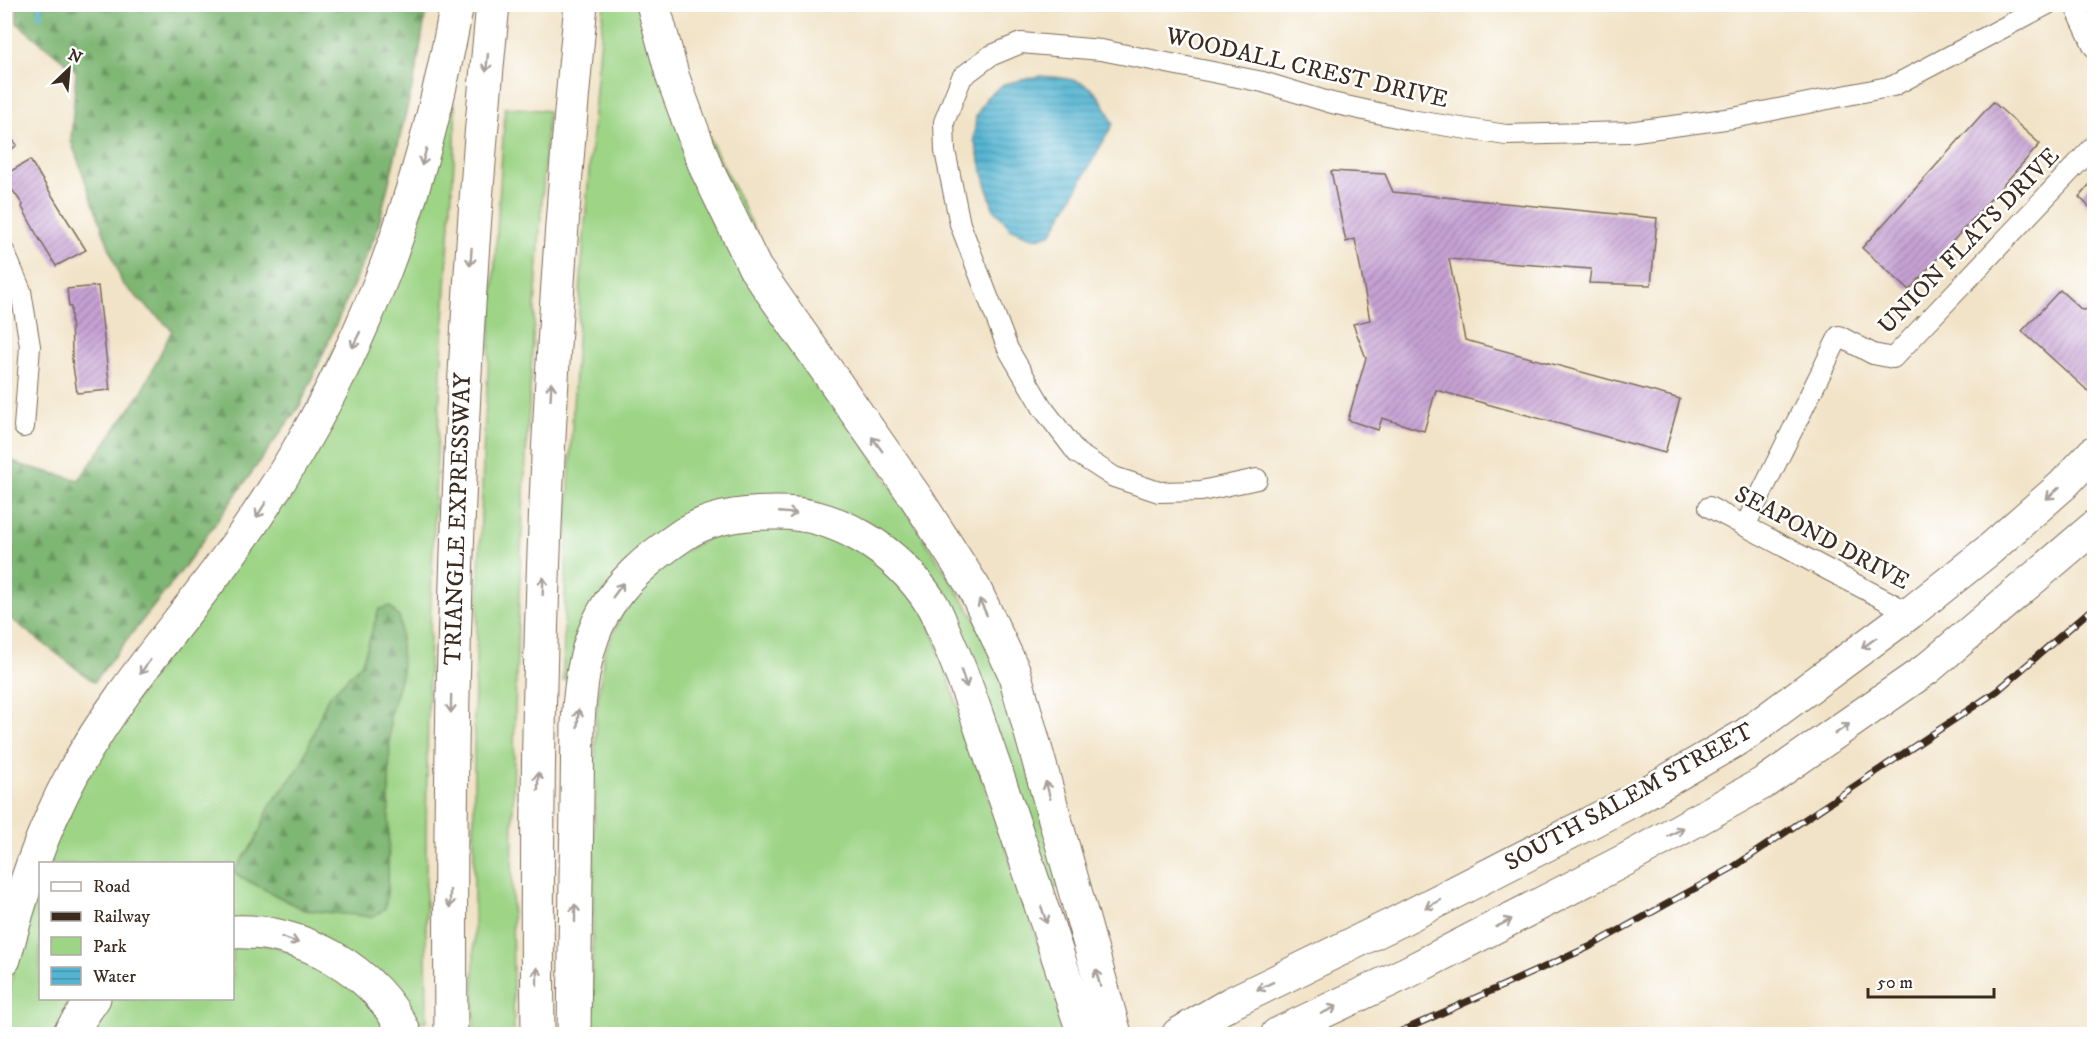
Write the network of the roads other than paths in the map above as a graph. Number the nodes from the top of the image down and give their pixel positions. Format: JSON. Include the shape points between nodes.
{"nodes":[{"id":1,"x":457,"y":4,"type":"edge"},
{"id":2,"x":493,"y":4,"type":"edge"},
{"id":3,"x":581,"y":4,"type":"edge"},
{"id":4,"x":652,"y":4,"type":"edge"},
{"id":5,"x":2048,"y":4,"type":"edge"},
{"id":6,"x":2074,"y":4,"type":"edge"},
{"id":7,"x":2094,"y":47,"type":"edge"},
{"id":8,"x":2094,"y":146,"type":"edge"},
{"id":9,"x":4,"y":251,"type":"edge"},
{"id":10,"x":24,"y":427,"type":"dead end"},
{"id":11,"x":2094,"y":452,"type":"edge"},
{"id":12,"x":1257,"y":479,"type":"dead end"},
{"id":13,"x":1709,"y":507,"type":"dead end"},
{"id":14,"x":1745,"y":526,"type":"junction"},
{"id":15,"x":2094,"y":527,"type":"edge"},
{"id":16,"x":1910,"y":613,"type":"junction"},
{"id":17,"x":234,"y":932,"type":"edge"},
{"id":18,"x":4,"y":959,"type":"edge"},
{"id":19,"x":93,"y":1000,"type":"edge"},
{"id":20,"x":69,"y":1035,"type":"edge"},
{"id":21,"x":405,"y":1035,"type":"edge"},
{"id":22,"x":451,"y":1035,"type":"edge"},
{"id":23,"x":538,"y":1035,"type":"edge"},
{"id":24,"x":574,"y":1035,"type":"edge"},
{"id":25,"x":1084,"y":1035,"type":"edge"},
{"id":26,"x":1115,"y":1035,"type":"edge"},
{"id":27,"x":1178,"y":1035,"type":"edge"},
{"id":28,"x":1276,"y":1035,"type":"edge"}],
"edges":[{"from":1,"to":18,"type":"highway","one_way":true,"via":[[425,154],[368,316],[324,404],[254,521],[103,725],[73,772],[25,881]]},
{"from":2,"to":22,"type":"highway","name":"TRIANGLE EXPRESSWAY","one_way":true,"via":[[470,276],[459,467],[450,736]]},
{"from":23,"to":3,"type":"highway","one_way":true,"via":[[544,515],[556,297]]},
{"from":26,"to":4,"type":"highway","one_way":true,"via":[[1014,672],[974,588],[755,268],[706,168],[673,78]]},
{"from":5,"to":12,"type":"street","name":"WOODALL CREST DRIVE","via":[[1893,86],[1733,118],[1628,132],[1506,135],[1420,122],[1332,103],[1263,82],[1101,50],[1021,43],[990,56],[962,77],[944,122],[945,151],[960,224],[1008,349],[1042,407],[1077,453],[1114,477],[1159,492],[1201,491]]},
{"from":6,"to":7,"type":"street"},
{"from":8,"to":14,"type":"street","name":"UNION FLATS DRIVE","via":[[1893,358],[1873,354],[1839,336]]},
{"from":9,"to":10,"type":"street","via":[[21,291],[30,346]]},
{"from":11,"to":16,"type":"main road","name":"SOUTH SALEM STREET","one_way":true,"via":[[1998,543]]},
{"from":13,"to":14,"type":"street","name":"SEAPOND DRIVE"},
{"from":14,"to":16,"type":"street","name":"SEAPOND DRIVE"},
{"from":28,"to":15,"type":"main road","one_way":true,"via":[[1607,870],[1765,782],[1927,669]]},
{"from":16,"to":27,"type":"main road","name":"SOUTH SALEM STREET","one_way":true,"via":[[1745,735],[1632,801],[1231,1003]]},
{"from":17,"to":21,"type":"highway","one_way":true,"via":[[280,936],[320,950],[356,973],[383,997]]},
{"from":19,"to":20,"type":"highway"},
{"from":24,"to":25,"type":"highway","one_way":true,"via":[[578,723],[580,682],[588,643],[603,612],[625,582],[654,554],[691,530],[725,517],[788,512],[835,524],[872,542],[895,560],[932,604],[961,669]]}]}
